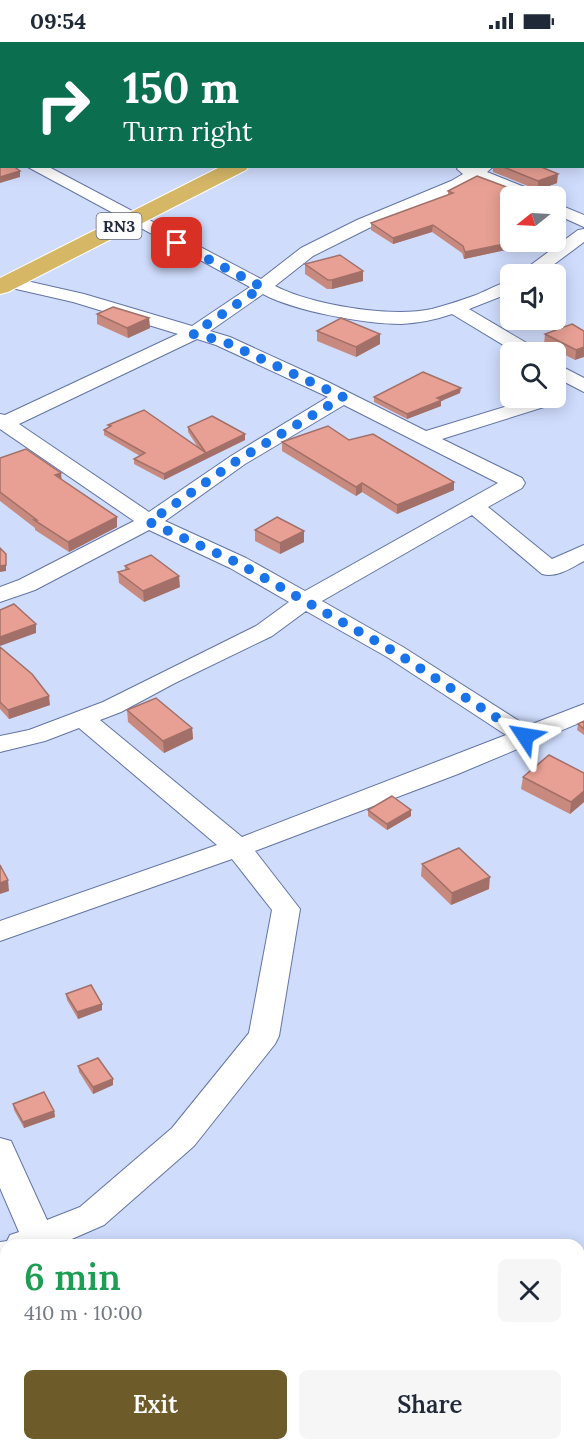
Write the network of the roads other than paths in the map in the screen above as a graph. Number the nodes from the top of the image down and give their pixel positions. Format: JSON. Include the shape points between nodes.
{"nodes":[{"id":1,"x":38,"y":168,"type":"edge"},
{"id":2,"x":234,"y":168,"type":"edge"},
{"id":3,"x":474,"y":169,"type":"edge"},
{"id":4,"x":510,"y":186,"type":"edge"},
{"id":5,"x":566,"y":213,"type":"edge"},
{"id":6,"x":135,"y":218,"type":"junction"},
{"id":7,"x":584,"y":222,"type":"edge"},
{"id":8,"x":584,"y":234,"type":"edge"},
{"id":9,"x":544,"y":264,"type":"edge"},
{"id":10,"x":5,"y":284,"type":"edge"},
{"id":11,"x":262,"y":287,"type":"junction"},
{"id":12,"x":500,"y":291,"type":"edge"},
{"id":13,"x":454,"y":308,"type":"junction"},
{"id":14,"x":193,"y":334,"type":"junction"},
{"id":15,"x":511,"y":342,"type":"edge"},
{"id":16,"x":566,"y":376,"type":"edge"},
{"id":17,"x":584,"y":387,"type":"edge"},
{"id":18,"x":566,"y":393,"type":"edge"},
{"id":19,"x":343,"y":397,"type":"junction"},
{"id":20,"x":519,"y":408,"type":"edge"},
{"id":21,"x":2,"y":422,"type":"edge"},
{"id":22,"x":424,"y":438,"type":"junction"},
{"id":23,"x":473,"y":505,"type":"junction"},
{"id":24,"x":149,"y":522,"type":"junction"},
{"id":25,"x":584,"y":552,"type":"edge"},
{"id":26,"x":0,"y":595,"type":"edge"},
{"id":27,"x":305,"y":601,"type":"junction"},
{"id":28,"x":584,"y":712,"type":"edge"},
{"id":29,"x":83,"y":719,"type":"junction"},
{"id":30,"x":525,"y":736,"type":"junction"},
{"id":31,"x":0,"y":744,"type":"edge"},
{"id":32,"x":238,"y":848,"type":"junction"},
{"id":33,"x":0,"y":931,"type":"edge"},
{"id":34,"x":0,"y":1150,"type":"edge"},
{"id":35,"x":33,"y":1239,"type":"edge"},
{"id":36,"x":40,"y":1239,"type":"edge"}],
"edges":[{"from":1,"to":6,"type":"street"},
{"from":2,"to":6,"type":"highway","number":"RN3"},
{"from":3,"to":4,"type":"street"},
{"from":3,"to":11,"type":"street","via":[[457,184],[308,252]]},
{"from":5,"to":7,"type":"street"},
{"from":6,"to":10,"type":"highway","number":"RN3"},
{"from":6,"to":11,"type":"street"},
{"from":8,"to":9,"type":"street"},
{"from":10,"to":14,"type":"street","via":[[101,304]]},
{"from":11,"to":13,"type":"street","via":[[284,298],[352,313],[400,318]]},
{"from":11,"to":14,"type":"street"},
{"from":12,"to":13,"type":"street"},
{"from":13,"to":15,"type":"street"},
{"from":14,"to":19,"type":"street","via":[[223,341]]},
{"from":14,"to":21,"type":"street"},
{"from":16,"to":17,"type":"street"},
{"from":17,"to":18,"type":"street"},
{"from":19,"to":22,"type":"street"},
{"from":19,"to":24,"type":"street","via":[[238,460]]},
{"from":20,"to":22,"type":"street"},
{"from":21,"to":24,"type":"street"},
{"from":22,"to":23,"type":"street","via":[[514,483]]},
{"from":23,"to":25,"type":"street","via":[[550,569]]},
{"from":23,"to":27,"type":"street"},
{"from":24,"to":26,"type":"street"},
{"from":24,"to":27,"type":"street","via":[[238,563]]},
{"from":27,"to":29,"type":"street","via":[[264,631]]},
{"from":27,"to":30,"type":"street","via":[[395,652]]},
{"from":28,"to":30,"type":"street"},
{"from":29,"to":31,"type":"street"},
{"from":29,"to":32,"type":"street"},
{"from":30,"to":32,"type":"street"},
{"from":32,"to":33,"type":"street"},
{"from":32,"to":36,"type":"street","via":[[286,909],[264,1036],[183,1137],[92,1215]]},
{"from":34,"to":35,"type":"street"}]}
